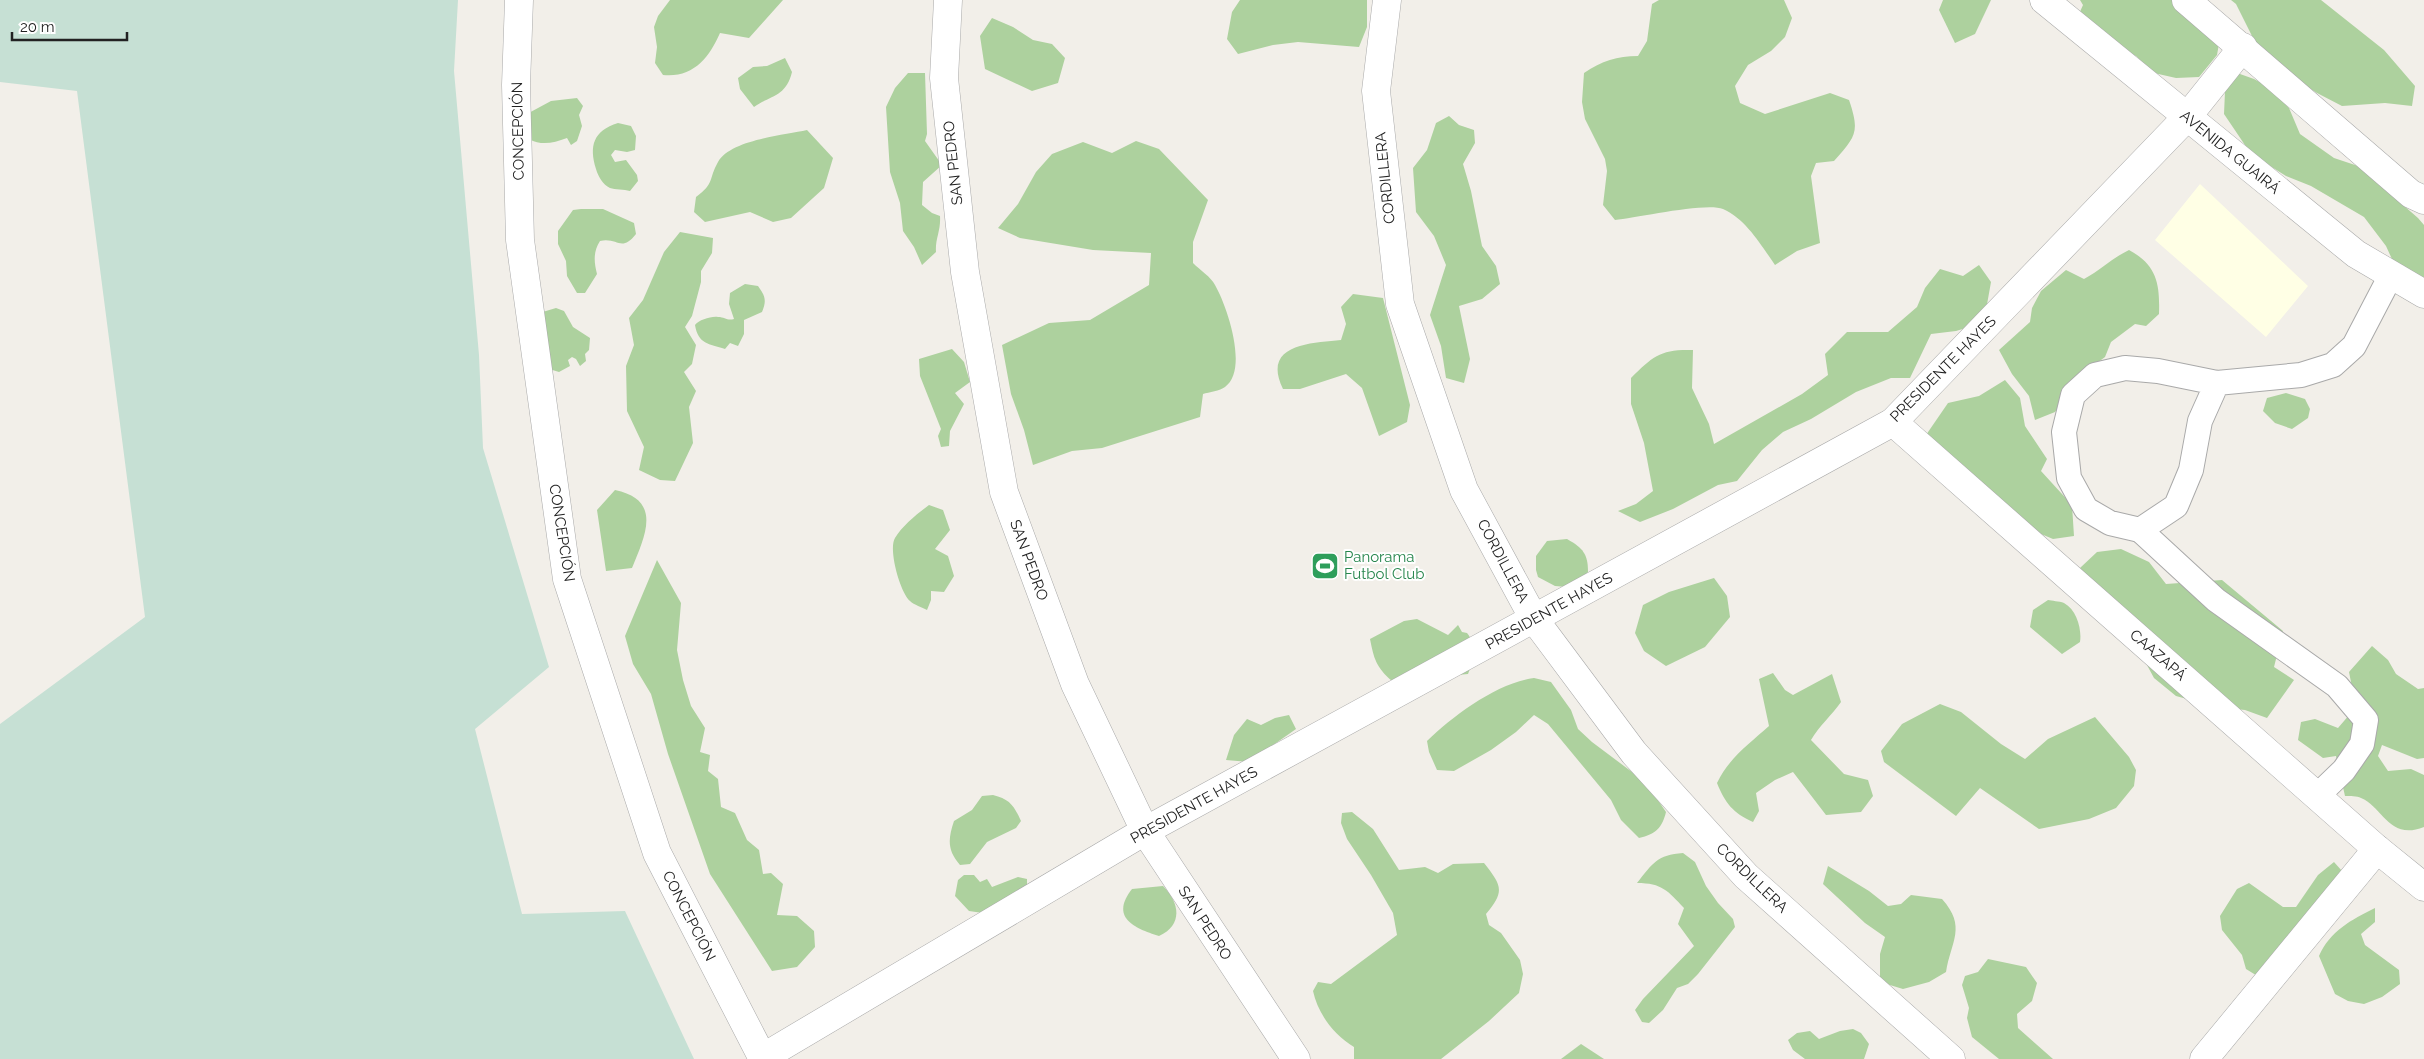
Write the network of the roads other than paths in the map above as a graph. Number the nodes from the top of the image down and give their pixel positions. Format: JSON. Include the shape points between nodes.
{"nodes":[{"id":1,"x":519,"y":0,"type":"edge"},
{"id":2,"x":948,"y":0,"type":"edge"},
{"id":3,"x":1387,"y":0,"type":"edge"},
{"id":4,"x":2044,"y":0,"type":"edge"},
{"id":5,"x":2186,"y":0,"type":"edge"},
{"id":6,"x":2243,"y":48,"type":"junction"},
{"id":7,"x":2187,"y":117,"type":"junction"},
{"id":8,"x":2424,"y":200,"type":"edge"},
{"id":9,"x":2391,"y":275,"type":"junction"},
{"id":10,"x":2424,"y":294,"type":"edge"},
{"id":11,"x":2217,"y":383,"type":"junction"},
{"id":12,"x":1893,"y":422,"type":"junction"},
{"id":13,"x":2140,"y":530,"type":"junction"},
{"id":14,"x":1534,"y":619,"type":"junction"},
{"id":15,"x":2318,"y":796,"type":"junction"},
{"id":16,"x":1145,"y":831,"type":"junction"},
{"id":17,"x":2377,"y":849,"type":"junction"},
{"id":18,"x":2424,"y":887,"type":"edge"},
{"id":19,"x":762,"y":1058,"type":"edge"},
{"id":20,"x":1296,"y":1059,"type":"edge"},
{"id":21,"x":1951,"y":1059,"type":"edge"},
{"id":22,"x":2204,"y":1059,"type":"edge"}],
"edges":[{"from":1,"to":19,"type":"street","name":"CONCEPCIÓN","via":[[516,85],[520,240],[568,579],[657,853]]},
{"from":2,"to":16,"type":"street","name":"SAN PEDRO","via":[[944,78],[965,272],[1004,492],[1075,684]]},
{"from":3,"to":14,"type":"street","name":"CORDILLERA","via":[[1376,91],[1400,304],[1464,490]]},
{"from":4,"to":7,"type":"street","name":"AVENIDA GUAIRÁ"},
{"from":5,"to":6,"type":"street"},
{"from":6,"to":7,"type":"street","name":"PRESIDENTE HAYES"},
{"from":6,"to":8,"type":"street","via":[[2411,194]]},
{"from":7,"to":9,"type":"street","name":"AVENIDA GUAIRÁ","via":[[2356,254]]},
{"from":7,"to":12,"type":"street","name":"PRESIDENTE HAYES"},
{"from":9,"to":10,"type":"street","name":"AVENIDA GUAIRÁ"},
{"from":9,"to":11,"type":"lane","via":[[2354,346],[2333,365],[2301,375]]},
{"from":11,"to":13,"type":"lane","via":[[2200,421],[2191,470],[2176,506]]},
{"from":11,"to":13,"type":"lane","via":[[2158,370],[2125,368],[2095,375],[2073,395],[2064,432],[2069,478],[2086,509],[2110,523]]},
{"from":12,"to":14,"type":"street","name":"PRESIDENTE HAYES"},
{"from":12,"to":15,"type":"street","name":"CAAZAPÁ"},
{"from":13,"to":15,"type":"lane","via":[[2216,600],[2337,686],[2366,720],[2362,744],[2344,770]]},
{"from":14,"to":16,"type":"street","name":"PRESIDENTE HAYES"},
{"from":14,"to":21,"type":"street","name":"CORDILLERA","via":[[1634,753],[1746,876]]},
{"from":15,"to":17,"type":"street","name":"CAAZAPÁ"},
{"from":16,"to":19,"type":"street","name":"PRESIDENTE HAYES"},
{"from":16,"to":20,"type":"street","name":"SAN PEDRO"},
{"from":17,"to":18,"type":"street","name":"CAAZAPÁ"},
{"from":17,"to":22,"type":"street"}]}
